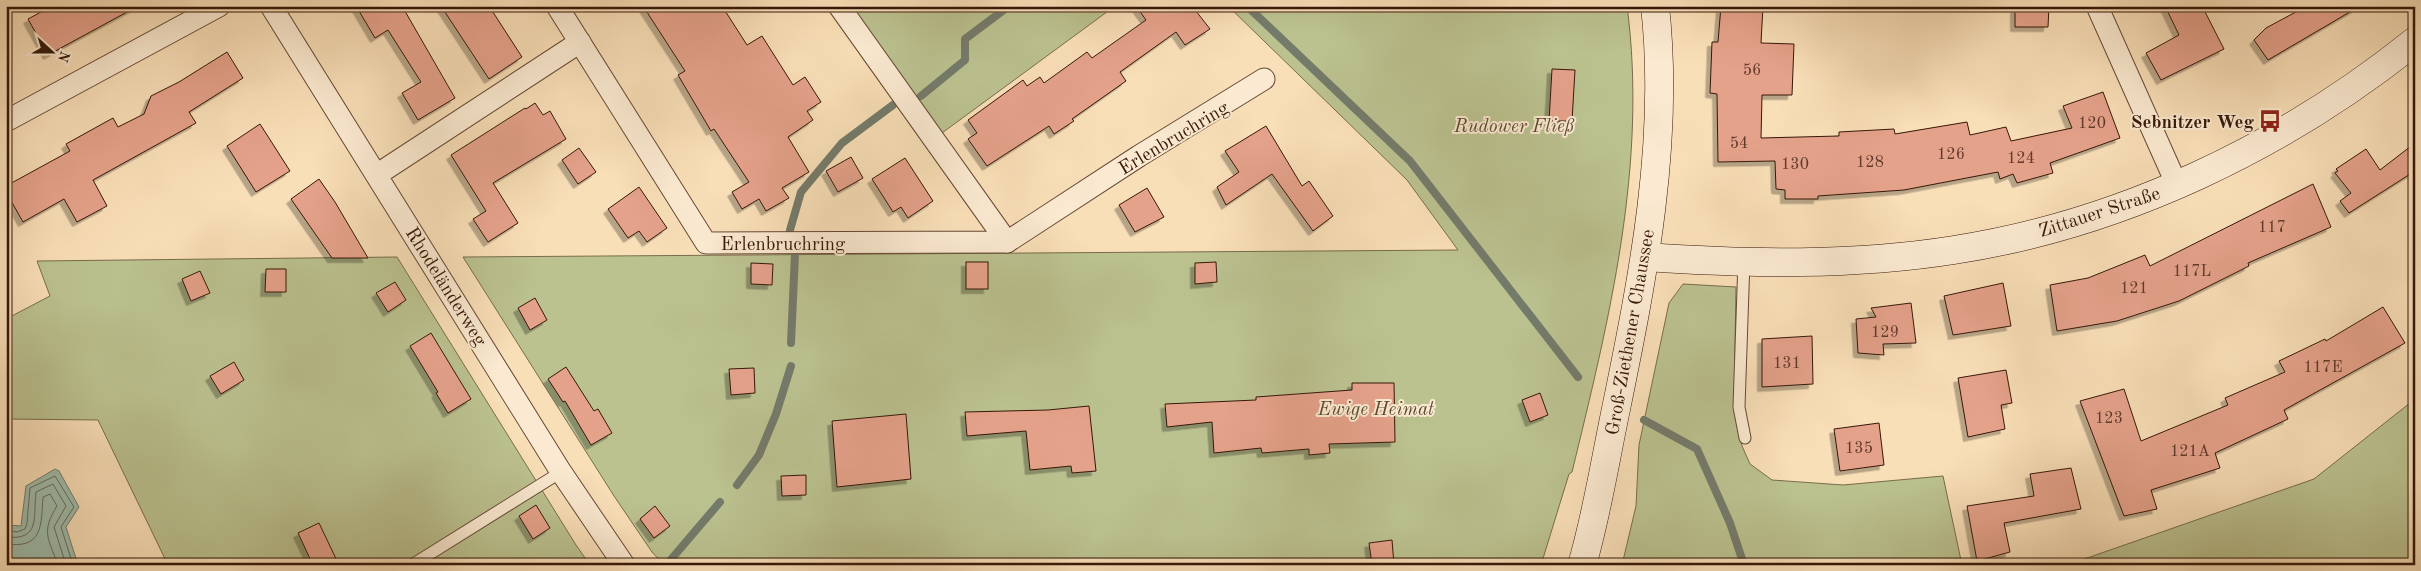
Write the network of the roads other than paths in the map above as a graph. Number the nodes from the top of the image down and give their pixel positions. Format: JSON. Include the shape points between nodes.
{"nodes":[{"id":1,"x":219,"y":6,"type":"edge"},
{"id":2,"x":271,"y":6,"type":"edge"},
{"id":3,"x":557,"y":6,"type":"edge"},
{"id":4,"x":839,"y":6,"type":"edge"},
{"id":5,"x":1655,"y":6,"type":"edge"},
{"id":6,"x":2097,"y":6,"type":"edge"},
{"id":7,"x":2415,"y":41,"type":"edge"},
{"id":8,"x":580,"y":42,"type":"junction"},
{"id":9,"x":1264,"y":79,"type":"dead end"},
{"id":10,"x":6,"y":121,"type":"edge"},
{"id":11,"x":378,"y":174,"type":"junction"},
{"id":12,"x":2177,"y":185,"type":"junction"},
{"id":13,"x":1007,"y":242,"type":"junction"},
{"id":14,"x":1646,"y":257,"type":"junction"},
{"id":15,"x":1744,"y":260,"type":"junction"},
{"id":16,"x":1745,"y":438,"type":"dead end"},
{"id":17,"x":561,"y":472,"type":"junction"},
{"id":18,"x":412,"y":565,"type":"edge"},
{"id":19,"x":624,"y":565,"type":"edge"},
{"id":20,"x":1582,"y":565,"type":"edge"}],
"edges":[{"from":1,"to":10,"type":"street"},
{"from":2,"to":11,"type":"street","name":"Rhodeländerweg"},
{"from":3,"to":8,"type":"street","name":"Erlenbruchring"},
{"from":4,"to":13,"type":"street"},
{"from":5,"to":14,"type":"street","name":"Groß-Ziethener Chaussee","via":[[1660,49],[1659,127]]},
{"from":6,"to":12,"type":"street"},
{"from":7,"to":12,"type":"street","name":"Zittauer Straße","via":[[2348,91],[2278,135]]},
{"from":8,"to":11,"type":"street"},
{"from":8,"to":13,"type":"street","name":"Erlenbruchring","via":[[706,243]]},
{"from":9,"to":13,"type":"street","name":"Erlenbruchring"},
{"from":11,"to":17,"type":"street","name":"Rhodeländerweg"},
{"from":12,"to":15,"type":"street","name":"Zittauer Straße","via":[[2094,216],[2011,239],[1955,250],[1814,262]]},
{"from":14,"to":15,"type":"street","name":"Zittauer Straße"},
{"from":14,"to":20,"type":"street","name":"Groß-Ziethener Chaussee"},
{"from":15,"to":16,"type":"lane","via":[[1739,407]]},
{"from":17,"to":18,"type":"lane"},
{"from":17,"to":19,"type":"street","name":"Rhodeländerweg"}]}
